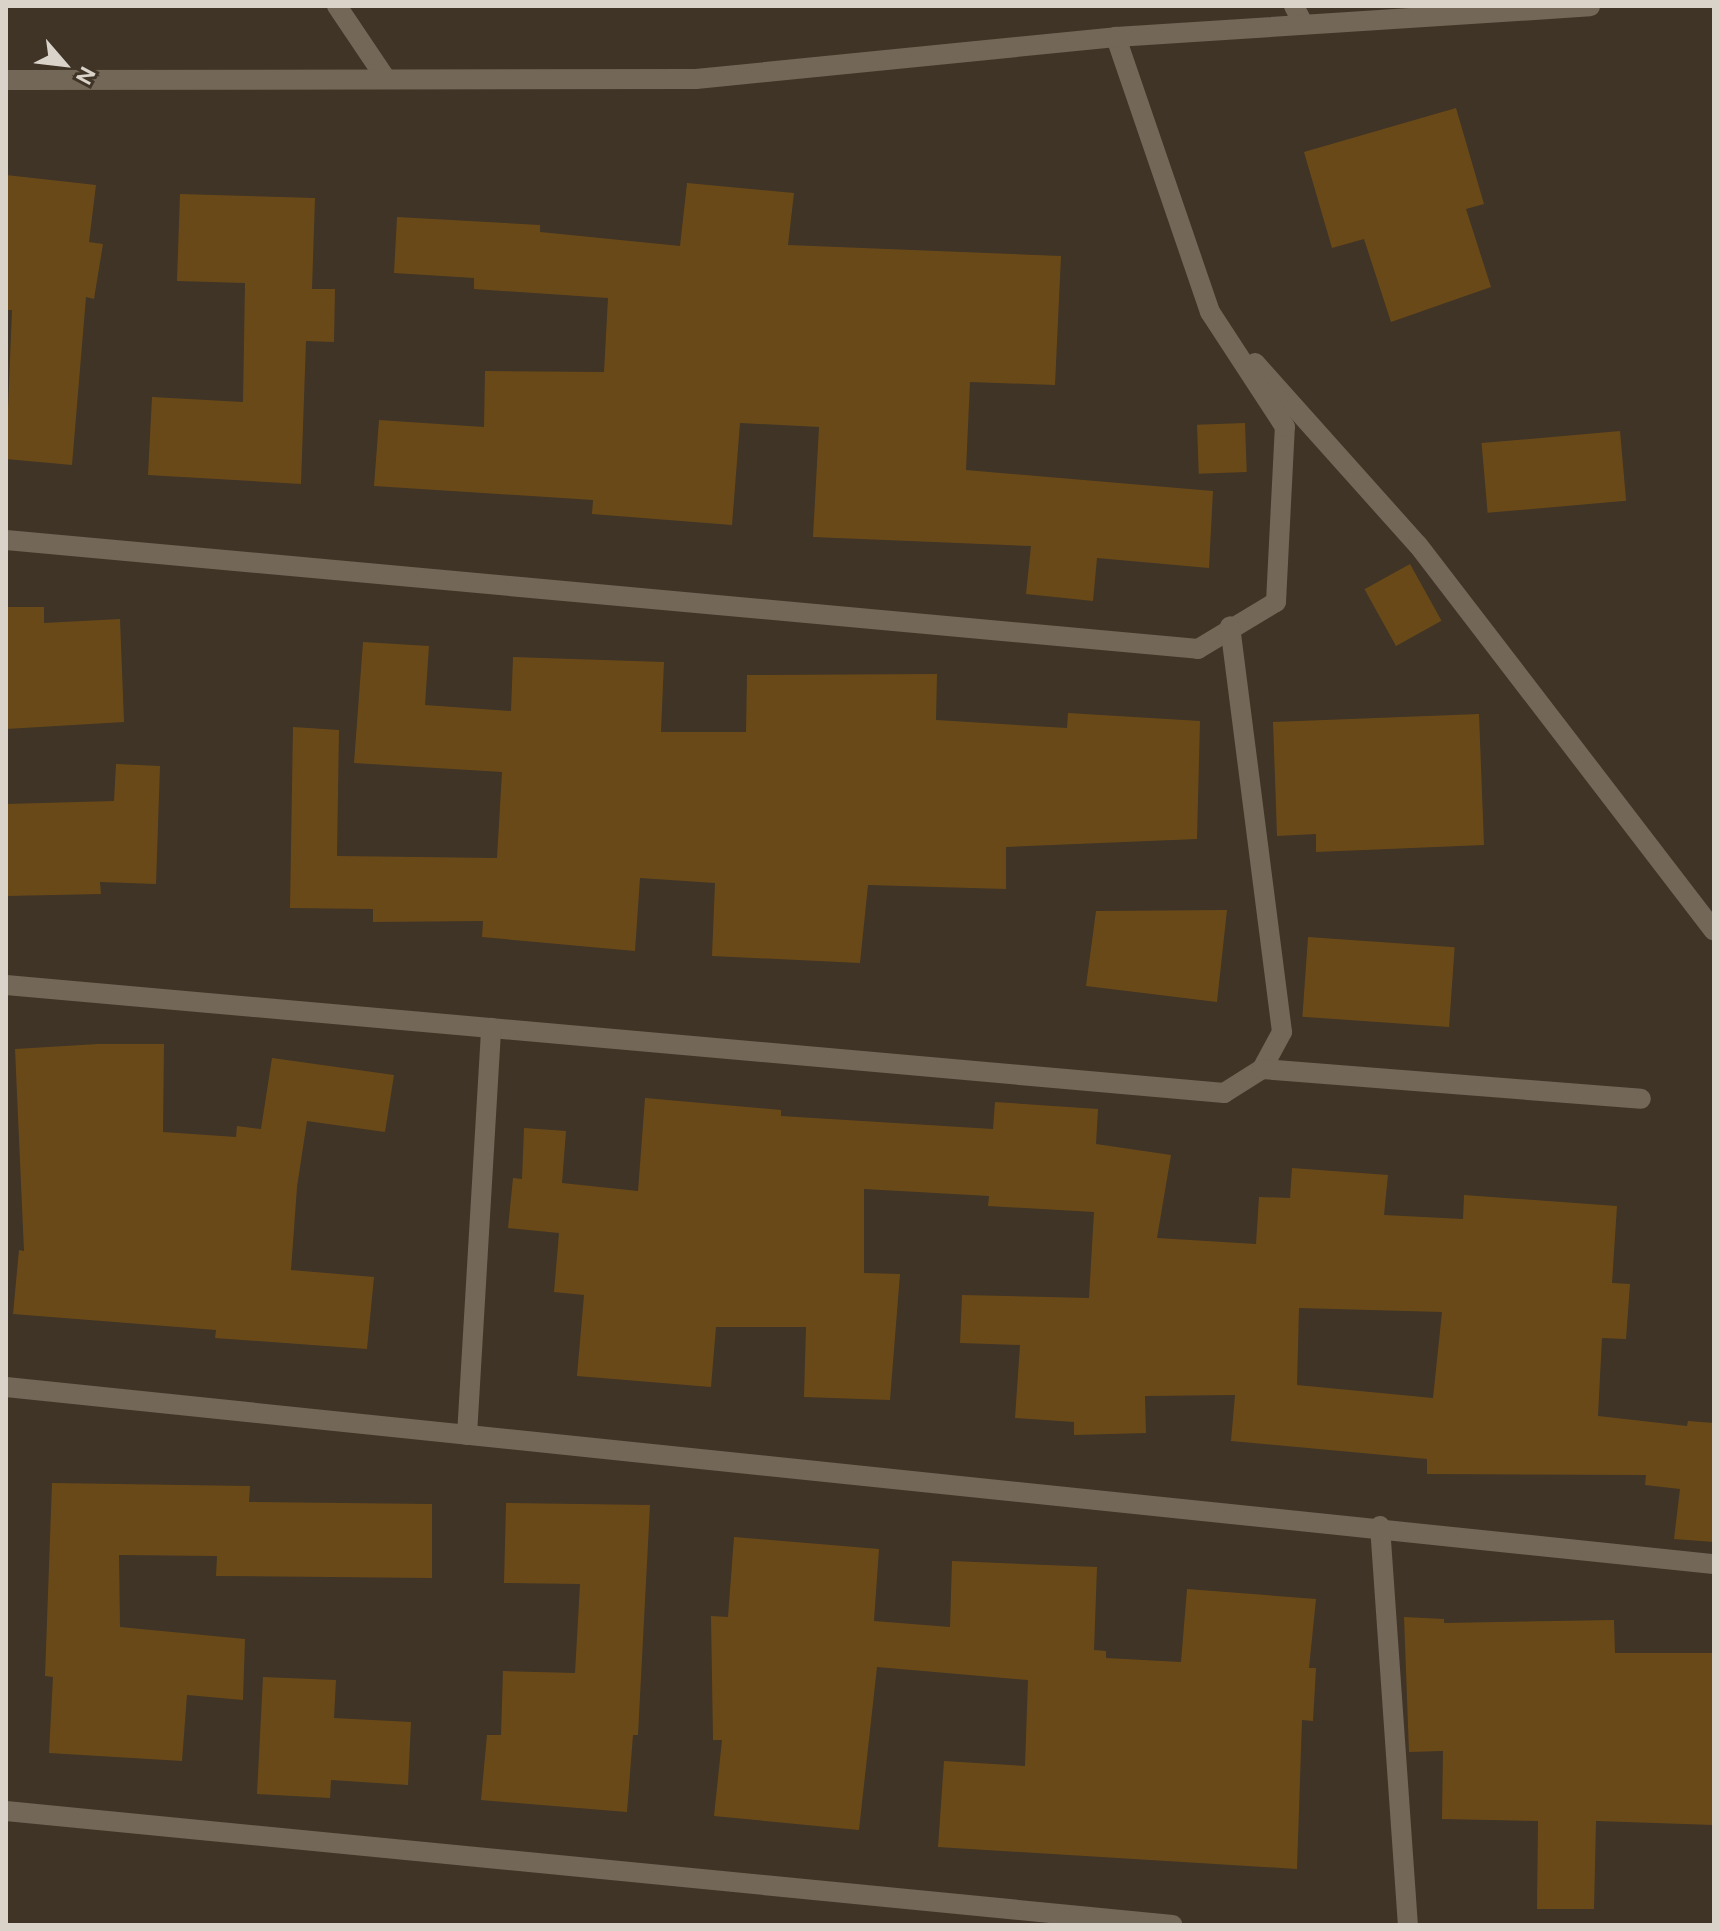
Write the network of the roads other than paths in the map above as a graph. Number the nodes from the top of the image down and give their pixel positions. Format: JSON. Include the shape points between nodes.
{"nodes":[{"id":1,"x":337,"y":6,"type":"edge"},
{"id":2,"x":1590,"y":6,"type":"edge"},
{"id":3,"x":1298,"y":15,"type":"edge"},
{"id":4,"x":1116,"y":37,"type":"junction"},
{"id":5,"x":386,"y":79,"type":"junction"},
{"id":6,"x":6,"y":80,"type":"edge"},
{"id":7,"x":1210,"y":312,"type":"junction"},
{"id":8,"x":6,"y":540,"type":"edge"},
{"id":9,"x":1230,"y":626,"type":"junction"},
{"id":10,"x":1714,"y":931,"type":"edge"},
{"id":11,"x":6,"y":985,"type":"edge"},
{"id":12,"x":491,"y":1028,"type":"junction"},
{"id":13,"x":1262,"y":1069,"type":"junction"},
{"id":14,"x":1641,"y":1099,"type":"dead end"},
{"id":15,"x":6,"y":1387,"type":"edge"},
{"id":16,"x":467,"y":1435,"type":"junction"},
{"id":17,"x":1380,"y":1526,"type":"junction"},
{"id":18,"x":1714,"y":1564,"type":"edge"},
{"id":19,"x":6,"y":1811,"type":"edge"},
{"id":20,"x":1172,"y":1925,"type":"edge"},
{"id":21,"x":1408,"y":1925,"type":"edge"}],
"edges":[{"from":1,"to":5,"type":"street"},
{"from":2,"to":3,"type":"street"},
{"from":3,"to":4,"type":"street"},
{"from":4,"to":5,"type":"street","via":[[696,79]]},
{"from":4,"to":7,"type":"street"},
{"from":5,"to":6,"type":"street"},
{"from":7,"to":9,"type":"street","via":[[1285,427],[1276,602]]},
{"from":7,"to":10,"type":"street","via":[[1418,545]]},
{"from":8,"to":9,"type":"street","via":[[1198,649]]},
{"from":9,"to":13,"type":"street","via":[[1282,1032]]},
{"from":11,"to":12,"type":"street"},
{"from":12,"to":13,"type":"street","via":[[1224,1093]]},
{"from":12,"to":16,"type":"street"},
{"from":13,"to":14,"type":"street"},
{"from":15,"to":16,"type":"street"},
{"from":16,"to":17,"type":"street"},
{"from":17,"to":18,"type":"street"},
{"from":17,"to":21,"type":"street"},
{"from":19,"to":20,"type":"street"}]}
